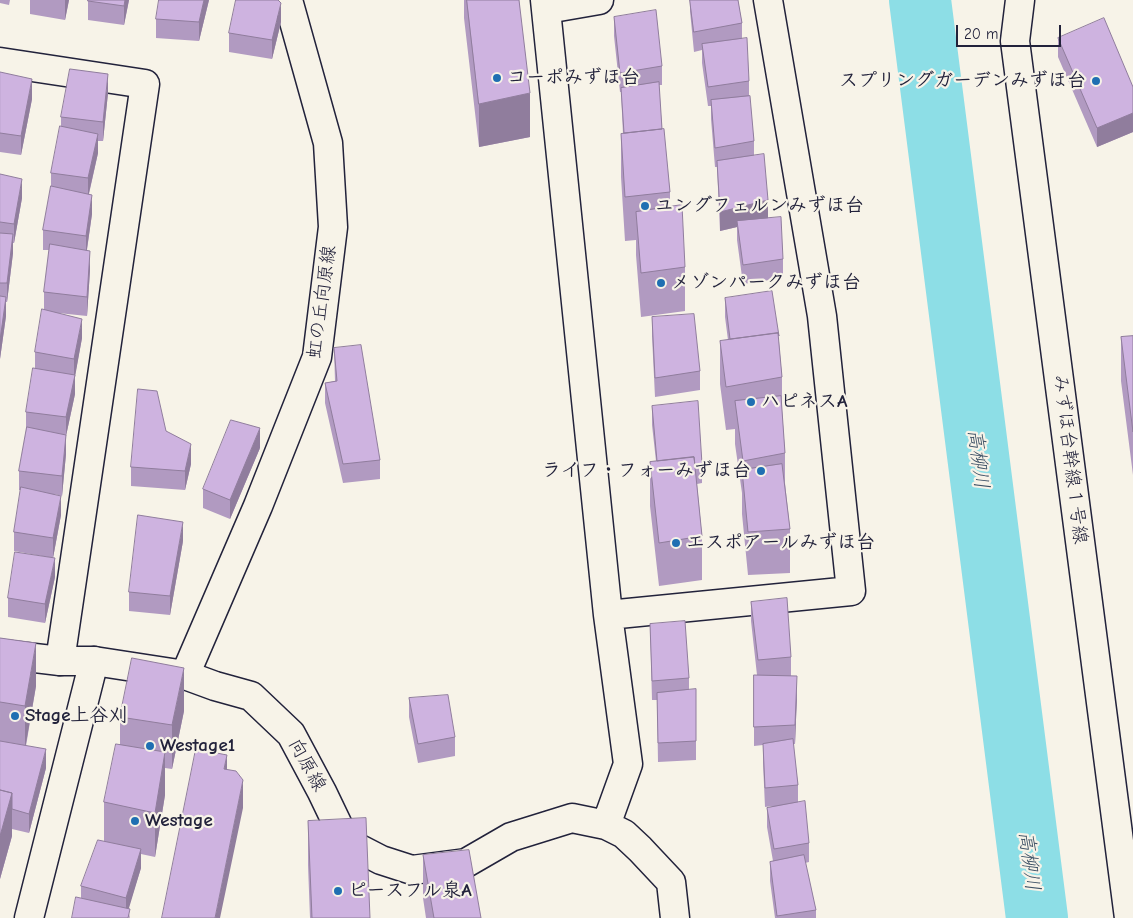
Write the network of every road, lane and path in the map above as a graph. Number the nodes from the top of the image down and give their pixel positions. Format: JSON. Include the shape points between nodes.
{"nodes":[{"id":1,"x":288,"y":0,"type":"edge"},
{"id":2,"x":599,"y":0,"type":"edge"},
{"id":3,"x":768,"y":0,"type":"edge"},
{"id":4,"x":1020,"y":0,"type":"edge"},
{"id":5,"x":546,"y":5,"type":"edge"},
{"id":6,"x":0,"y":62,"type":"edge"},
{"id":7,"x":608,"y":615,"type":"junction"},
{"id":8,"x":0,"y":654,"type":"edge"},
{"id":9,"x":60,"y":660,"type":"junction"},
{"id":10,"x":94,"y":661,"type":"junction"},
{"id":11,"x":185,"y":675,"type":"junction"},
{"id":12,"x":606,"y":825,"type":"junction"},
{"id":13,"x":29,"y":918,"type":"edge"},
{"id":14,"x":676,"y":918,"type":"edge"},
{"id":15,"x":1129,"y":918,"type":"edge"}],
"edges":[{"from":1,"to":11,"type":"street","name":"虹の丘向原線","via":[[328,142],[333,227],[317,357],[258,506]]},
{"from":2,"to":5,"type":"street"},
{"from":3,"to":7,"type":"street","via":[[822,316],[851,591]]},
{"from":4,"to":15,"type":"street","name":"みずほ台幹線１号線","via":[[1015,41]]},
{"from":5,"to":7,"type":"street"},
{"from":6,"to":9,"type":"street","via":[[145,84]]},
{"from":7,"to":12,"type":"street","via":[[628,764]]},
{"from":8,"to":9,"type":"street","name":"向原線"},
{"from":9,"to":10,"type":"street","name":"向原線"},
{"from":10,"to":11,"type":"street","name":"向原線"},
{"from":10,"to":13,"type":"street"},
{"from":11,"to":12,"type":"street","name":"向原線","via":[[251,696],[291,734],[346,842],[380,860],[412,870],[466,864],[511,837],[572,818]]},
{"from":12,"to":14,"type":"street","name":"向原線","via":[[624,834],[671,882]]}]}
